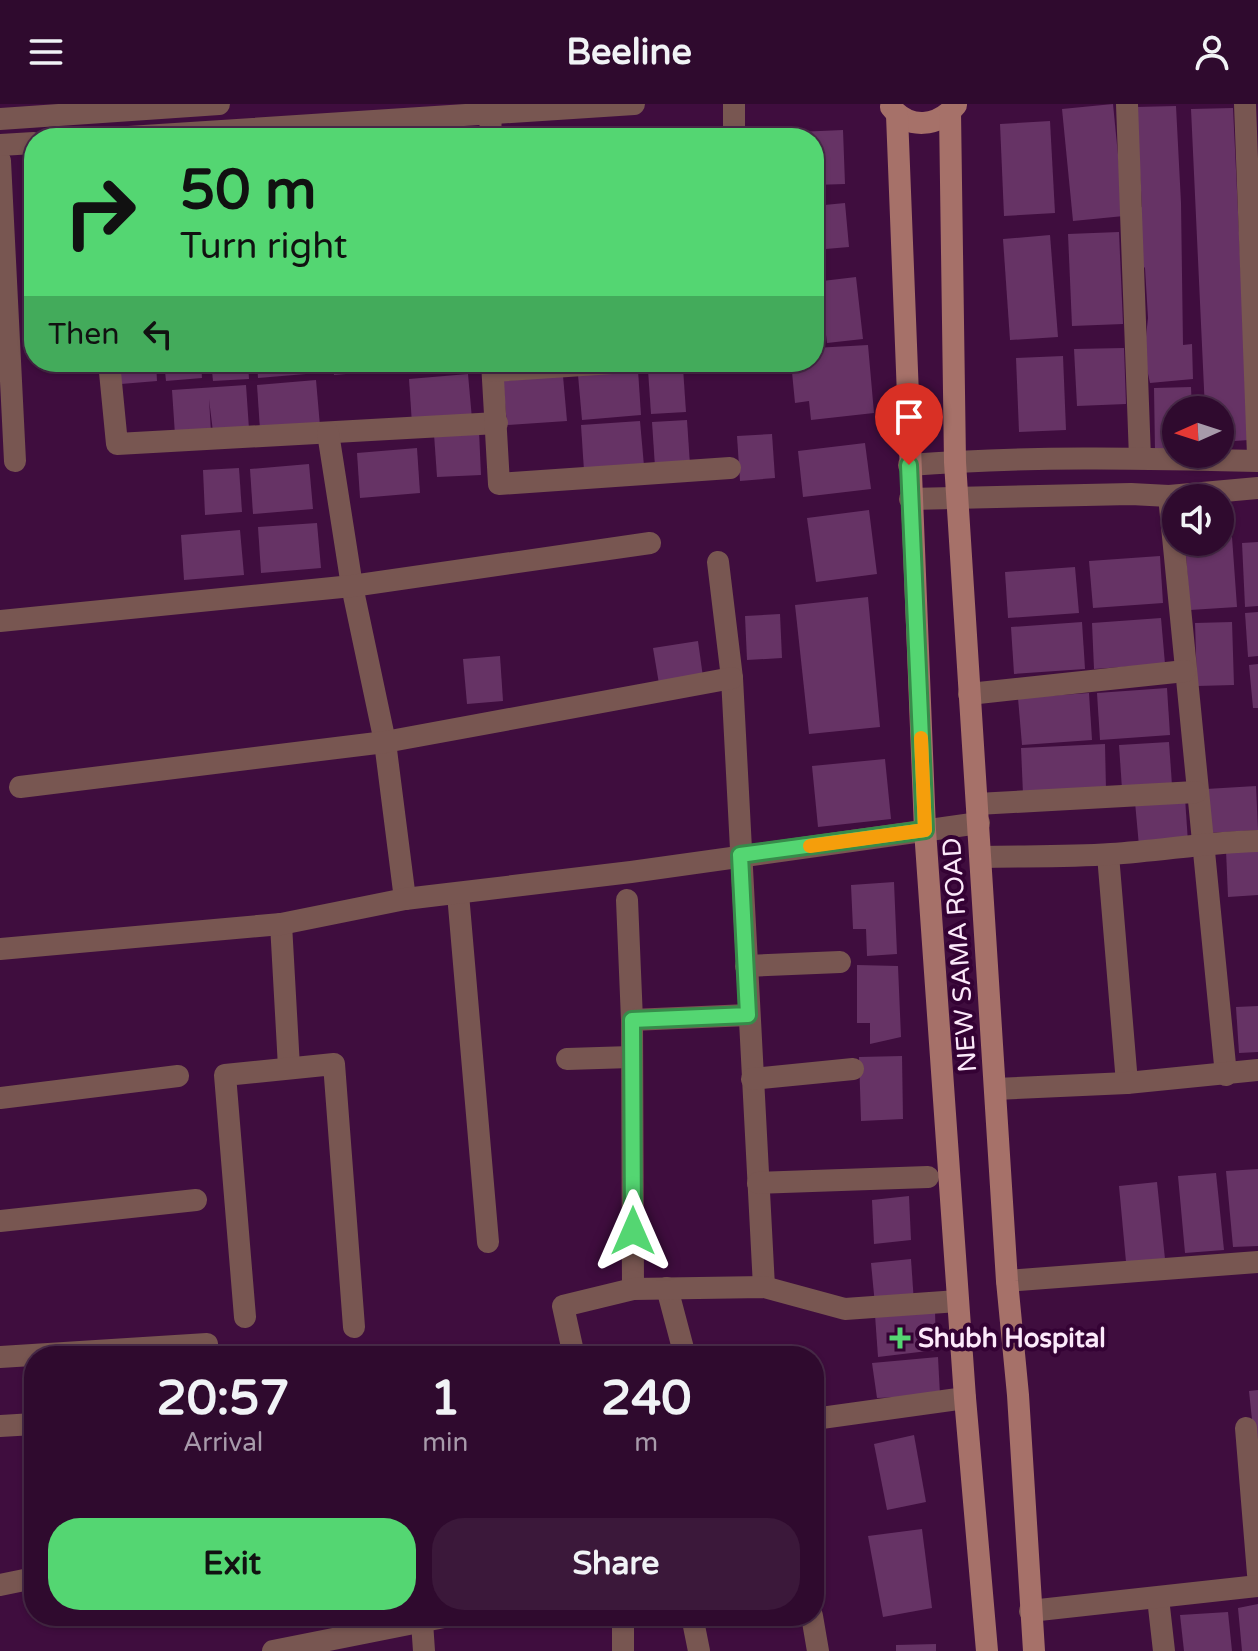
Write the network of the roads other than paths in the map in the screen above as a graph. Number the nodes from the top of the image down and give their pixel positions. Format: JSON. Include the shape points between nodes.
{"nodes":[{"id":1,"x":219,"y":104,"type":"edge"},
{"id":2,"x":634,"y":104,"type":"edge"},
{"id":3,"x":734,"y":104,"type":"edge"},
{"id":4,"x":1127,"y":104,"type":"edge"},
{"id":5,"x":1245,"y":104,"type":"edge"},
{"id":6,"x":158,"y":106,"type":"edge"},
{"id":7,"x":889,"y":107,"type":"edge"},
{"id":8,"x":953,"y":108,"type":"edge"},
{"id":9,"x":491,"y":112,"type":"junction"},
{"id":10,"x":0,"y":119,"type":"edge"},
{"id":11,"x":258,"y":128,"type":"edge"},
{"id":12,"x":490,"y":128,"type":"edge"},
{"id":13,"x":734,"y":128,"type":"edge"},
{"id":14,"x":24,"y":144,"type":"edge"},
{"id":15,"x":0,"y":145,"type":"edge"},
{"id":16,"x":0,"y":161,"type":"edge"},
{"id":17,"x":110,"y":372,"type":"edge"},
{"id":18,"x":493,"y":372,"type":"edge"},
{"id":19,"x":497,"y":423,"type":"junction"},
{"id":20,"x":328,"y":433,"type":"junction"},
{"id":21,"x":1140,"y":458,"type":"junction"},
{"id":22,"x":1258,"y":458,"type":"edge"},
{"id":23,"x":15,"y":461,"type":"dead end"},
{"id":24,"x":955,"y":462,"type":"junction"},
{"id":25,"x":909,"y":465,"type":"junction"},
{"id":26,"x":730,"y":468,"type":"dead end"},
{"id":27,"x":1258,"y":488,"type":"edge"},
{"id":28,"x":1234,"y":490,"type":"edge"},
{"id":29,"x":1162,"y":496,"type":"edge"},
{"id":30,"x":958,"y":497,"type":"junction"},
{"id":31,"x":910,"y":499,"type":"junction"},
{"id":32,"x":650,"y":543,"type":"dead end"},
{"id":33,"x":1174,"y":556,"type":"edge"},
{"id":34,"x":718,"y":562,"type":"dead end"},
{"id":35,"x":352,"y":586,"type":"junction"},
{"id":36,"x":0,"y":621,"type":"edge"},
{"id":37,"x":1185,"y":671,"type":"junction"},
{"id":38,"x":732,"y":678,"type":"junction"},
{"id":39,"x":969,"y":694,"type":"junction"},
{"id":40,"x":385,"y":742,"type":"junction"},
{"id":41,"x":20,"y":787,"type":"dead end"},
{"id":42,"x":1196,"y":792,"type":"junction"},
{"id":43,"x":978,"y":813,"type":"junction"},
{"id":44,"x":925,"y":830,"type":"junction"},
{"id":45,"x":1258,"y":841,"type":"edge"},
{"id":46,"x":1204,"y":846,"type":"junction"},
{"id":47,"x":740,"y":855,"type":"junction"},
{"id":48,"x":1108,"y":855,"type":"junction"},
{"id":49,"x":981,"y":857,"type":"junction"},
{"id":50,"x":458,"y":894,"type":"junction"},
{"id":51,"x":405,"y":899,"type":"junction"},
{"id":52,"x":627,"y":900,"type":"dead end"},
{"id":53,"x":281,"y":924,"type":"junction"},
{"id":54,"x":0,"y":949,"type":"edge"},
{"id":55,"x":840,"y":962,"type":"dead end"},
{"id":56,"x":746,"y":966,"type":"junction"},
{"id":57,"x":748,"y":1015,"type":"junction"},
{"id":58,"x":632,"y":1020,"type":"junction"},
{"id":59,"x":631,"y":1057,"type":"junction"},
{"id":60,"x":567,"y":1059,"type":"dead end"},
{"id":61,"x":289,"y":1067,"type":"junction"},
{"id":62,"x":853,"y":1069,"type":"dead end"},
{"id":63,"x":1258,"y":1070,"type":"edge"},
{"id":64,"x":1226,"y":1075,"type":"junction"},
{"id":65,"x":178,"y":1076,"type":"dead end"},
{"id":66,"x":752,"y":1079,"type":"junction"},
{"id":67,"x":1127,"y":1083,"type":"junction"},
{"id":68,"x":995,"y":1089,"type":"junction"},
{"id":69,"x":0,"y":1098,"type":"edge"},
{"id":70,"x":928,"y":1177,"type":"dead end"},
{"id":71,"x":758,"y":1183,"type":"junction"},
{"id":72,"x":196,"y":1200,"type":"dead end"},
{"id":73,"x":0,"y":1221,"type":"edge"},
{"id":74,"x":488,"y":1242,"type":"dead end"},
{"id":75,"x":1258,"y":1262,"type":"edge"},
{"id":76,"x":1007,"y":1281,"type":"junction"},
{"id":77,"x":764,"y":1287,"type":"junction"},
{"id":78,"x":667,"y":1288,"type":"junction"},
{"id":79,"x":633,"y":1289,"type":"junction"},
{"id":80,"x":958,"y":1301,"type":"junction"},
{"id":81,"x":245,"y":1317,"type":"dead end"},
{"id":82,"x":354,"y":1327,"type":"dead end"},
{"id":83,"x":207,"y":1344,"type":"dead end"},
{"id":84,"x":175,"y":1346,"type":"edge"},
{"id":85,"x":572,"y":1346,"type":"edge"},
{"id":86,"x":682,"y":1346,"type":"edge"},
{"id":87,"x":24,"y":1355,"type":"edge"},
{"id":88,"x":0,"y":1357,"type":"edge"},
{"id":89,"x":965,"y":1398,"type":"junction"},
{"id":90,"x":824,"y":1418,"type":"edge"},
{"id":91,"x":24,"y":1425,"type":"edge"},
{"id":92,"x":0,"y":1426,"type":"edge"},
{"id":93,"x":1246,"y":1428,"type":"dead end"},
{"id":94,"x":1258,"y":1574,"type":"edge"},
{"id":95,"x":24,"y":1580,"type":"edge"},
{"id":96,"x":0,"y":1585,"type":"edge"},
{"id":97,"x":1258,"y":1586,"type":"edge"},
{"id":98,"x":1158,"y":1598,"type":"junction"},
{"id":99,"x":1030,"y":1611,"type":"junction"},
{"id":100,"x":401,"y":1626,"type":"edge"},
{"id":101,"x":422,"y":1626,"type":"edge"},
{"id":102,"x":623,"y":1626,"type":"edge"},
{"id":103,"x":694,"y":1626,"type":"edge"},
{"id":104,"x":814,"y":1626,"type":"edge"},
{"id":105,"x":273,"y":1651,"type":"edge"},
{"id":106,"x":424,"y":1651,"type":"edge"},
{"id":107,"x":623,"y":1651,"type":"edge"},
{"id":108,"x":699,"y":1651,"type":"edge"},
{"id":109,"x":818,"y":1651,"type":"edge"},
{"id":110,"x":987,"y":1651,"type":"edge"},
{"id":111,"x":1034,"y":1651,"type":"edge"},
{"id":112,"x":1164,"y":1651,"type":"edge"}],
"edges":[{"from":1,"to":6,"type":"street"},
{"from":2,"to":9,"type":"street"},
{"from":3,"to":13,"type":"street"},
{"from":4,"to":21,"type":"street"},
{"from":5,"to":22,"type":"street"},
{"from":6,"to":10,"type":"street"},
{"from":7,"to":8,"type":"main road","via":[[922,124],[936,122]]},
{"from":7,"to":25,"type":"main road","name":"NEW SAMA ROAD"},
{"from":8,"to":24,"type":"main road","name":"NEW SAMA ROAD"},
{"from":9,"to":11,"type":"street"},
{"from":9,"to":12,"type":"street"},
{"from":14,"to":15,"type":"street"},
{"from":16,"to":23,"type":"street"},
{"from":17,"to":20,"type":"street","via":[[117,444]]},
{"from":18,"to":19,"type":"street"},
{"from":19,"to":20,"type":"street"},
{"from":19,"to":26,"type":"street","via":[[499,484]]},
{"from":20,"to":35,"type":"street"},
{"from":21,"to":22,"type":"street"},
{"from":21,"to":24,"type":"street"},
{"from":24,"to":25,"type":"street"},
{"from":24,"to":30,"type":"main road","name":"NEW SAMA ROAD"},
{"from":25,"to":31,"type":"main road","name":"NEW SAMA ROAD"},
{"from":27,"to":28,"type":"street"},
{"from":29,"to":30,"type":"street"},
{"from":30,"to":31,"type":"street"},
{"from":30,"to":39,"type":"main road","name":"NEW SAMA ROAD"},
{"from":31,"to":44,"type":"main road","name":"NEW SAMA ROAD"},
{"from":32,"to":35,"type":"street"},
{"from":33,"to":37,"type":"street"},
{"from":34,"to":38,"type":"street"},
{"from":35,"to":36,"type":"street"},
{"from":35,"to":40,"type":"street"},
{"from":37,"to":39,"type":"street"},
{"from":37,"to":42,"type":"street"},
{"from":38,"to":40,"type":"street"},
{"from":38,"to":47,"type":"street"},
{"from":39,"to":43,"type":"main road","name":"NEW SAMA ROAD"},
{"from":40,"to":41,"type":"street"},
{"from":40,"to":51,"type":"street"},
{"from":42,"to":43,"type":"street"},
{"from":42,"to":46,"type":"street"},
{"from":43,"to":44,"type":"street"},
{"from":43,"to":49,"type":"main road","name":"NEW SAMA ROAD"},
{"from":44,"to":47,"type":"street"},
{"from":44,"to":80,"type":"main road","name":"NEW SAMA ROAD"},
{"from":45,"to":46,"type":"street"},
{"from":46,"to":48,"type":"street"},
{"from":46,"to":64,"type":"street"},
{"from":47,"to":50,"type":"street"},
{"from":47,"to":56,"type":"street"},
{"from":48,"to":49,"type":"street"},
{"from":48,"to":67,"type":"street"},
{"from":49,"to":68,"type":"main road","name":"NEW SAMA ROAD"},
{"from":50,"to":51,"type":"street"},
{"from":50,"to":74,"type":"street"},
{"from":51,"to":53,"type":"street"},
{"from":52,"to":58,"type":"street"},
{"from":53,"to":54,"type":"street"},
{"from":53,"to":61,"type":"street"},
{"from":55,"to":56,"type":"street"},
{"from":56,"to":57,"type":"street"},
{"from":57,"to":58,"type":"street"},
{"from":57,"to":66,"type":"street"},
{"from":58,"to":59,"type":"street"},
{"from":59,"to":60,"type":"street"},
{"from":59,"to":79,"type":"street"},
{"from":61,"to":81,"type":"street","via":[[225,1075]]},
{"from":61,"to":82,"type":"street","via":[[334,1064]]},
{"from":62,"to":66,"type":"street"},
{"from":63,"to":64,"type":"street"},
{"from":64,"to":67,"type":"street"},
{"from":65,"to":69,"type":"street"},
{"from":66,"to":71,"type":"street"},
{"from":67,"to":68,"type":"street"},
{"from":68,"to":76,"type":"main road","name":"NEW SAMA ROAD"},
{"from":70,"to":71,"type":"street"},
{"from":71,"to":77,"type":"street"},
{"from":72,"to":73,"type":"street"},
{"from":75,"to":76,"type":"street"},
{"from":76,"to":99,"type":"main road","name":"NEW SAMA ROAD"},
{"from":77,"to":78,"type":"street"},
{"from":77,"to":80,"type":"street","via":[[845,1309]]},
{"from":78,"to":79,"type":"street"},
{"from":78,"to":86,"type":"street"},
{"from":79,"to":85,"type":"street","via":[[563,1306]]},
{"from":80,"to":89,"type":"main road","name":"NEW SAMA ROAD"},
{"from":83,"to":84,"type":"street"},
{"from":87,"to":88,"type":"street"},
{"from":89,"to":90,"type":"street"},
{"from":89,"to":110,"type":"main road","name":"NEW SAMA ROAD"},
{"from":91,"to":92,"type":"street"},
{"from":93,"to":94,"type":"street"},
{"from":95,"to":96,"type":"street"},
{"from":97,"to":98,"type":"street"},
{"from":98,"to":99,"type":"street"},
{"from":98,"to":112,"type":"street"},
{"from":99,"to":111,"type":"main road","name":"NEW SAMA ROAD"},
{"from":100,"to":105,"type":"street"},
{"from":101,"to":106,"type":"street"},
{"from":102,"to":107,"type":"street"},
{"from":103,"to":108,"type":"street"},
{"from":104,"to":109,"type":"street"}]}
